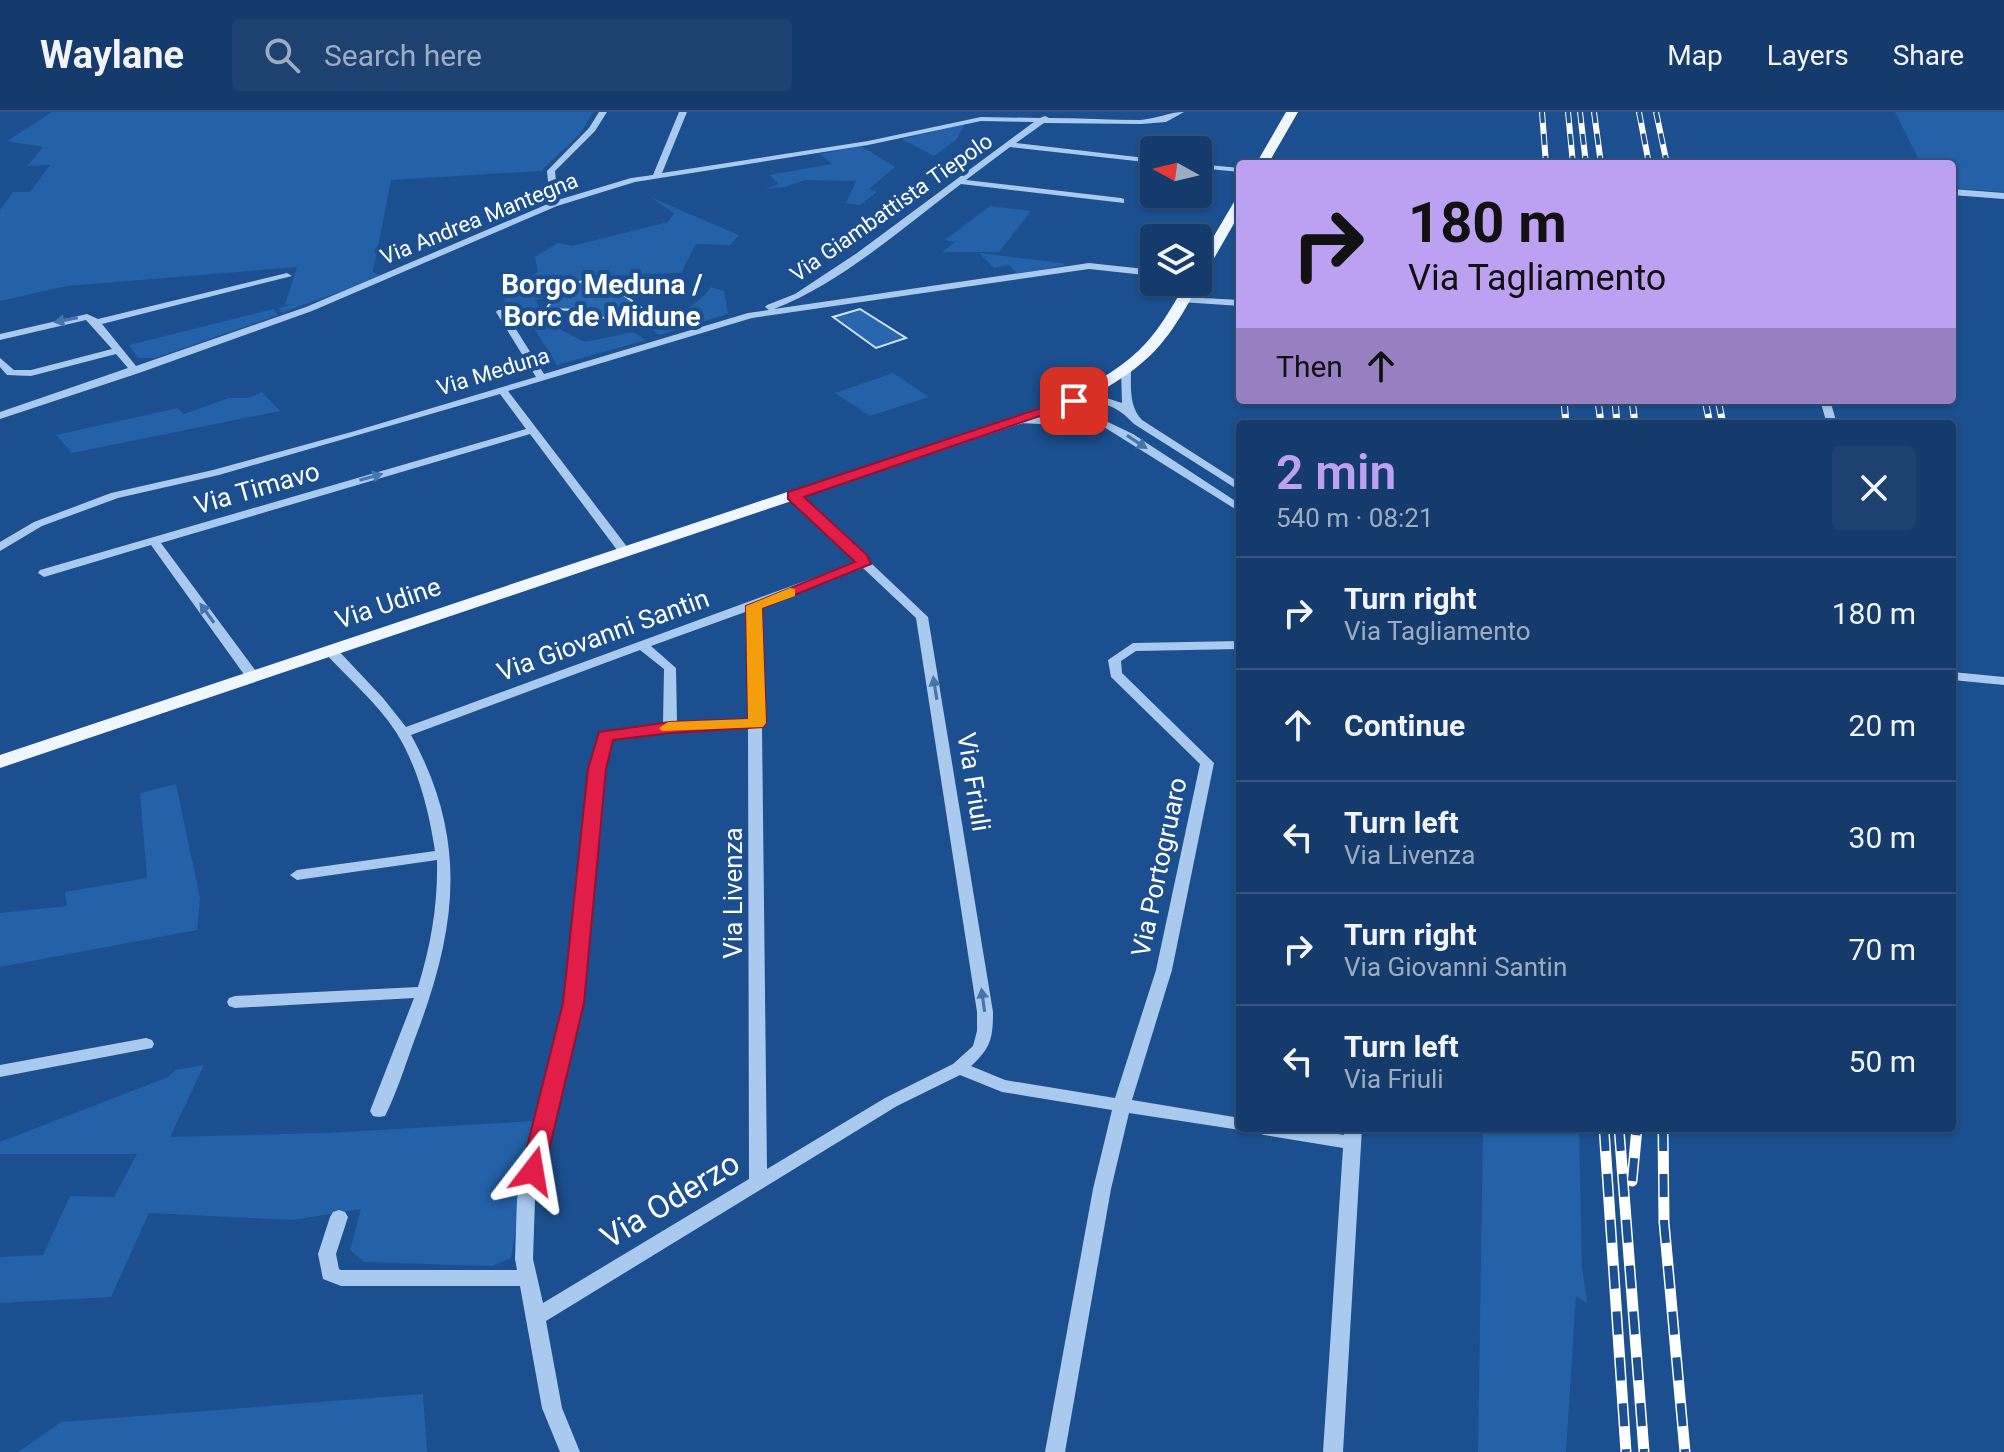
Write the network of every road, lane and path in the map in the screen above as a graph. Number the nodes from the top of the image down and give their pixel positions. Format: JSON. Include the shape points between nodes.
{"nodes":[{"id":1,"x":603,"y":112,"type":"edge"},
{"id":2,"x":683,"y":112,"type":"edge"},
{"id":3,"x":1180,"y":112,"type":"edge"},
{"id":4,"x":1292,"y":112,"type":"edge"},
{"id":5,"x":1046,"y":116,"type":"edge"},
{"id":6,"x":1010,"y":145,"type":"junction"},
{"id":7,"x":1140,"y":159,"type":"edge"},
{"id":8,"x":1264,"y":160,"type":"edge"},
{"id":9,"x":1212,"y":167,"type":"edge"},
{"id":10,"x":1236,"y":170,"type":"edge"},
{"id":11,"x":656,"y":177,"type":"junction"},
{"id":12,"x":961,"y":182,"type":"junction"},
{"id":13,"x":1956,"y":192,"type":"edge"},
{"id":14,"x":2004,"y":196,"type":"edge"},
{"id":15,"x":1121,"y":201,"type":"dead end"},
{"id":16,"x":554,"y":204,"type":"junction"},
{"id":17,"x":1236,"y":209,"type":"edge"},
{"id":18,"x":1212,"y":250,"type":"edge"},
{"id":19,"x":1140,"y":271,"type":"edge"},
{"id":20,"x":287,"y":276,"type":"dead end"},
{"id":21,"x":1186,"y":296,"type":"edge"},
{"id":22,"x":1184,"y":300,"type":"junction"},
{"id":23,"x":1236,"y":303,"type":"edge"},
{"id":24,"x":501,"y":312,"type":"dead end"},
{"id":25,"x":751,"y":315,"type":"junction"},
{"id":26,"x":96,"y":323,"type":"junction"},
{"id":27,"x":0,"y":337,"type":"edge"},
{"id":28,"x":118,"y":351,"type":"junction"},
{"id":29,"x":0,"y":361,"type":"edge"},
{"id":30,"x":1126,"y":370,"type":"junction"},
{"id":31,"x":135,"y":371,"type":"junction"},
{"id":32,"x":541,"y":377,"type":"junction"},
{"id":33,"x":502,"y":390,"type":"junction"},
{"id":34,"x":1077,"y":399,"type":"junction"},
{"id":35,"x":0,"y":416,"type":"edge"},
{"id":36,"x":1132,"y":416,"type":"junction"},
{"id":37,"x":1017,"y":420,"type":"junction"},
{"id":38,"x":1115,"y":428,"type":"junction"},
{"id":39,"x":533,"y":430,"type":"junction"},
{"id":40,"x":1236,"y":485,"type":"edge"},
{"id":41,"x":793,"y":495,"type":"junction"},
{"id":42,"x":1236,"y":506,"type":"edge"},
{"id":43,"x":154,"y":541,"type":"junction"},
{"id":44,"x":0,"y":547,"type":"edge"},
{"id":45,"x":624,"y":551,"type":"junction"},
{"id":46,"x":863,"y":564,"type":"junction"},
{"id":47,"x":44,"y":573,"type":"dead end"},
{"id":48,"x":754,"y":606,"type":"junction"},
{"id":49,"x":642,"y":645,"type":"junction"},
{"id":50,"x":1236,"y":645,"type":"edge"},
{"id":51,"x":330,"y":650,"type":"junction"},
{"id":52,"x":1956,"y":676,"type":"edge"},
{"id":53,"x":253,"y":677,"type":"junction"},
{"id":54,"x":2004,"y":681,"type":"edge"},
{"id":55,"x":757,"y":723,"type":"junction"},
{"id":56,"x":670,"y":727,"type":"junction"},
{"id":57,"x":403,"y":733,"type":"junction"},
{"id":58,"x":0,"y":762,"type":"edge"},
{"id":59,"x":444,"y":854,"type":"junction"},
{"id":60,"x":297,"y":875,"type":"dead end"},
{"id":61,"x":424,"y":992,"type":"junction"},
{"id":62,"x":235,"y":1002,"type":"dead end"},
{"id":63,"x":146,"y":1044,"type":"dead end"},
{"id":64,"x":959,"y":1068,"type":"junction"},
{"id":65,"x":0,"y":1071,"type":"edge"},
{"id":66,"x":1122,"y":1104,"type":"junction"},
{"id":67,"x":379,"y":1111,"type":"dead end"},
{"id":68,"x":1236,"y":1123,"type":"edge"},
{"id":69,"x":1314,"y":1132,"type":"edge"},
{"id":70,"x":1352,"y":1135,"type":"edge"},
{"id":71,"x":758,"y":1181,"type":"junction"},
{"id":72,"x":339,"y":1217,"type":"dead end"},
{"id":73,"x":528,"y":1278,"type":"junction"},
{"id":74,"x":536,"y":1317,"type":"junction"},
{"id":75,"x":570,"y":1452,"type":"edge"},
{"id":76,"x":1055,"y":1452,"type":"edge"},
{"id":77,"x":1333,"y":1452,"type":"edge"}],
"edges":[{"from":1,"to":16,"type":"street","via":[[551,171]]},
{"from":2,"to":11,"type":"street"},
{"from":3,"to":5,"type":"street","name":"Via Andrea Mantegna","via":[[1141,122]]},
{"from":4,"to":8,"type":"main road"},
{"from":5,"to":6,"type":"street","name":"Via Giambattista Tiepolo"},
{"from":5,"to":11,"type":"street","name":"Via Andrea Mantegna","via":[[981,119]]},
{"from":6,"to":7,"type":"street"},
{"from":6,"to":12,"type":"street","name":"Via Giambattista Tiepolo"},
{"from":9,"to":10,"type":"street"},
{"from":11,"to":16,"type":"street","name":"Via Andrea Mantegna"},
{"from":12,"to":15,"type":"street"},
{"from":12,"to":25,"type":"street","name":"Via Giambattista Tiepolo","via":[[821,282]]},
{"from":13,"to":14,"type":"street"},
{"from":16,"to":31,"type":"street","name":"Via Andrea Mantegna","via":[[309,309]]},
{"from":17,"to":18,"type":"main road"},
{"from":19,"to":25,"type":"street","name":"Via Meduna","via":[[1089,266]]},
{"from":20,"to":26,"type":"street"},
{"from":21,"to":22,"type":"main road","name":"Via Udine"},
{"from":22,"to":23,"type":"street"},
{"from":22,"to":30,"type":"main road","name":"Via Udine","via":[[1154,347]]},
{"from":24,"to":32,"type":"street"},
{"from":25,"to":32,"type":"street","name":"Via Meduna"},
{"from":26,"to":27,"type":"street","one_way":true,"via":[[87,317],[71,319]]},
{"from":26,"to":28,"type":"street"},
{"from":28,"to":29,"type":"street","via":[[21,374],[5,370]]},
{"from":28,"to":31,"type":"street"},
{"from":30,"to":34,"type":"main road","name":"Via Udine"},
{"from":30,"to":36,"type":"street"},
{"from":31,"to":35,"type":"street","name":"Via Andrea Mantegna"},
{"from":32,"to":33,"type":"street","name":"Via Meduna"},
{"from":33,"to":39,"type":"street"},
{"from":33,"to":44,"type":"street","name":"Via Meduna","via":[[215,473],[115,495],[38,524]]},
{"from":34,"to":36,"type":"street","via":[[1110,402]]},
{"from":34,"to":37,"type":"main road","name":"Via Udine"},
{"from":34,"to":38,"type":"street","via":[[1077,411]]},
{"from":36,"to":40,"type":"street"},
{"from":37,"to":38,"type":"street","via":[[1073,420]]},
{"from":37,"to":41,"type":"main road","name":"Via Udine"},
{"from":38,"to":42,"type":"street","one_way":true},
{"from":43,"to":39,"type":"street","name":"Via Timavo","one_way":true},
{"from":39,"to":45,"type":"street"},
{"from":41,"to":45,"type":"main road","name":"Via Udine"},
{"from":41,"to":46,"type":"street","name":"Via Friuli"},
{"from":43,"to":47,"type":"street","name":"Via Timavo"},
{"from":53,"to":43,"type":"street","one_way":true},
{"from":45,"to":51,"type":"main road","name":"Via Udine"},
{"from":46,"to":48,"type":"street","name":"Via Giovanni Santin"},
{"from":64,"to":46,"type":"street","name":"Via Friuli","one_way":true,"via":[[980,1049],[985,1012],[927,634],[922,617]]},
{"from":48,"to":49,"type":"street","name":"Via Giovanni Santin"},
{"from":48,"to":55,"type":"street","name":"Via Livenza"},
{"from":49,"to":56,"type":"street","via":[[670,668]]},
{"from":49,"to":57,"type":"street","name":"Via Giovanni Santin"},
{"from":50,"to":66,"type":"street","name":"Via Portogruaro","via":[[1133,647],[1114,660],[1116,674],[1207,763],[1164,970]]},
{"from":51,"to":53,"type":"main road","name":"Via Udine"},
{"from":51,"to":57,"type":"street"},
{"from":52,"to":54,"type":"street"},
{"from":53,"to":58,"type":"main road","name":"Via Udine"},
{"from":55,"to":56,"type":"street"},
{"from":55,"to":71,"type":"street","name":"Via Livenza"},
{"from":56,"to":73,"type":"street","via":[[606,736],[600,751],[574,1003],[526,1199]]},
{"from":57,"to":59,"type":"street","via":[[428,787]]},
{"from":59,"to":60,"type":"street"},
{"from":59,"to":61,"type":"street","via":[[443,927]]},
{"from":61,"to":62,"type":"street"},
{"from":61,"to":67,"type":"street"},
{"from":63,"to":65,"type":"street"},
{"from":64,"to":66,"type":"street","via":[[1002,1086]]},
{"from":64,"to":71,"type":"street","name":"Via Oderzo"},
{"from":66,"to":68,"type":"street"},
{"from":66,"to":76,"type":"street","name":"Via Portogruaro"},
{"from":69,"to":70,"type":"street"},
{"from":70,"to":77,"type":"street"},
{"from":71,"to":74,"type":"street","name":"Via Oderzo"},
{"from":72,"to":73,"type":"street","via":[[327,1254],[330,1274],[341,1278]]},
{"from":73,"to":74,"type":"street"},
{"from":74,"to":75,"type":"street","via":[[552,1408]]}]}
